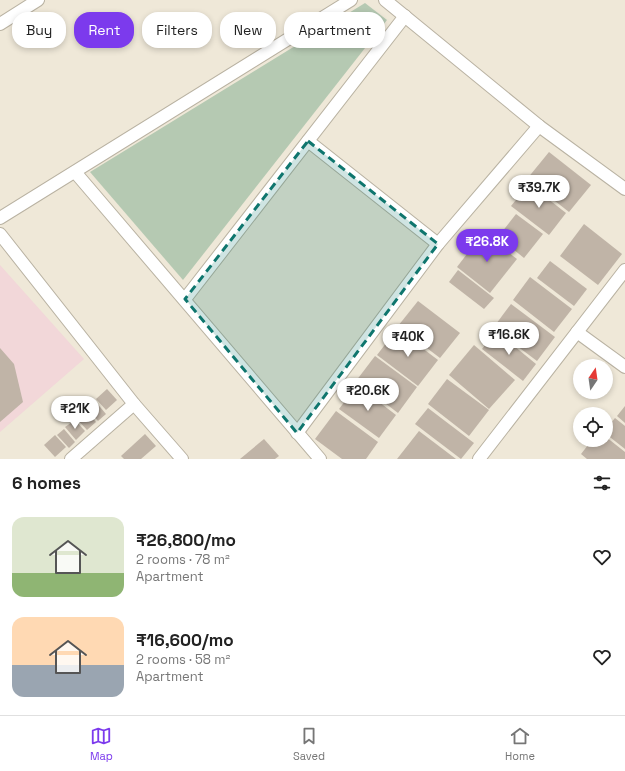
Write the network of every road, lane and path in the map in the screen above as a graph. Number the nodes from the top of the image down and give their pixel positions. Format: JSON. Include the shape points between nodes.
{"nodes":[{"id":1,"x":38,"y":0,"type":"edge"},
{"id":2,"x":351,"y":0,"type":"edge"},
{"id":3,"x":385,"y":0,"type":"edge"},
{"id":4,"x":405,"y":16,"type":"junction"},
{"id":5,"x":0,"y":24,"type":"edge"},
{"id":6,"x":540,"y":126,"type":"junction"},
{"id":7,"x":308,"y":141,"type":"junction"},
{"id":8,"x":75,"y":172,"type":"junction"},
{"id":9,"x":625,"y":189,"type":"edge"},
{"id":10,"x":0,"y":218,"type":"edge"},
{"id":11,"x":0,"y":234,"type":"edge"},
{"id":12,"x":438,"y":244,"type":"junction"},
{"id":13,"x":625,"y":270,"type":"edge"},
{"id":14,"x":185,"y":299,"type":"junction"},
{"id":15,"x":577,"y":332,"type":"junction"},
{"id":16,"x":625,"y":367,"type":"edge"},
{"id":17,"x":134,"y":404,"type":"junction"},
{"id":18,"x":297,"y":433,"type":"junction"},
{"id":19,"x":71,"y":459,"type":"edge"},
{"id":20,"x":182,"y":459,"type":"edge"},
{"id":21,"x":320,"y":459,"type":"edge"},
{"id":22,"x":479,"y":459,"type":"edge"}],
"edges":[{"from":1,"to":5,"type":"street"},
{"from":2,"to":8,"type":"street"},
{"from":3,"to":4,"type":"street"},
{"from":4,"to":6,"type":"street"},
{"from":4,"to":7,"type":"street"},
{"from":6,"to":9,"type":"street"},
{"from":6,"to":12,"type":"street"},
{"from":7,"to":12,"type":"street"},
{"from":7,"to":14,"type":"street"},
{"from":8,"to":10,"type":"street"},
{"from":8,"to":14,"type":"street"},
{"from":11,"to":17,"type":"street"},
{"from":12,"to":18,"type":"street"},
{"from":13,"to":15,"type":"street"},
{"from":14,"to":18,"type":"street"},
{"from":15,"to":16,"type":"street"},
{"from":15,"to":22,"type":"street"},
{"from":17,"to":19,"type":"street"},
{"from":17,"to":20,"type":"street"},
{"from":18,"to":21,"type":"street"}]}
